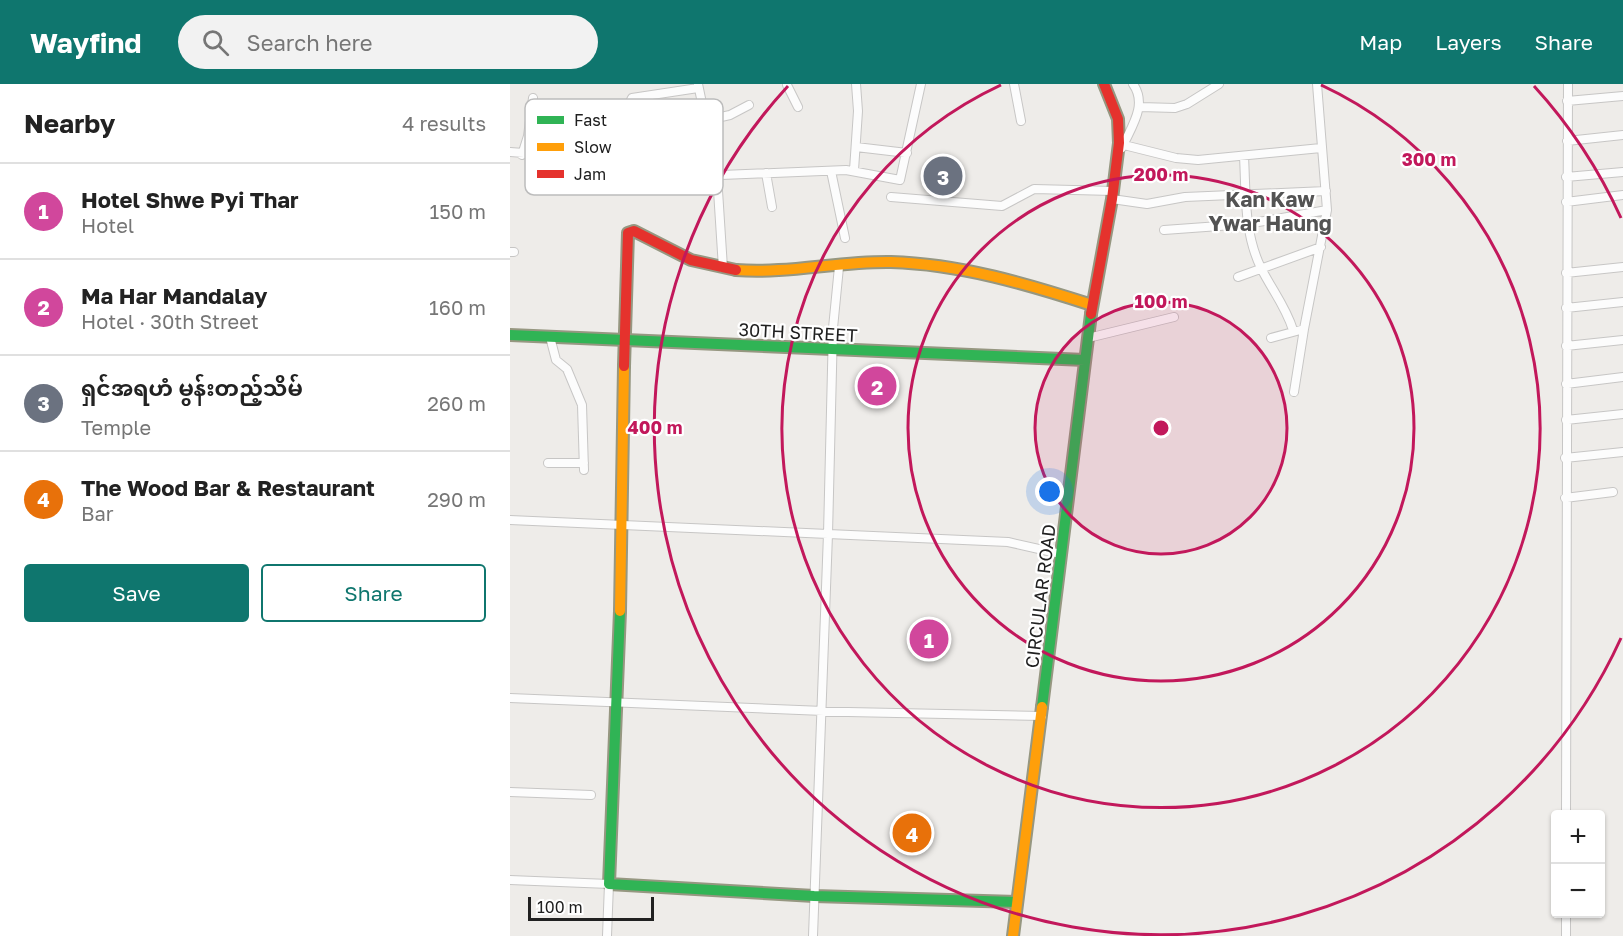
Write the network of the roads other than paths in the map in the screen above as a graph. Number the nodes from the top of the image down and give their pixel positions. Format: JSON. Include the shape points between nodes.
{"nodes":[{"id":1,"x":788,"y":84,"type":"edge"},
{"id":2,"x":856,"y":84,"type":"edge"},
{"id":3,"x":921,"y":84,"type":"edge"},
{"id":4,"x":1014,"y":84,"type":"edge"},
{"id":5,"x":1104,"y":84,"type":"edge"},
{"id":6,"x":1133,"y":84,"type":"edge"},
{"id":7,"x":1219,"y":84,"type":"edge"},
{"id":8,"x":1317,"y":84,"type":"edge"},
{"id":9,"x":1568,"y":84,"type":"edge"},
{"id":10,"x":698,"y":86,"type":"edge"},
{"id":11,"x":1623,"y":96,"type":"edge"},
{"id":12,"x":632,"y":99,"type":"edge"},
{"id":13,"x":1567,"y":101,"type":"junction"},
{"id":14,"x":749,"y":105,"type":"dead end"},
{"id":15,"x":798,"y":107,"type":"dead end"},
{"id":16,"x":1140,"y":107,"type":"junction"},
{"id":17,"x":723,"y":117,"type":"edge"},
{"id":18,"x":1021,"y":121,"type":"dead end"},
{"id":19,"x":1623,"y":135,"type":"edge"},
{"id":20,"x":1567,"y":141,"type":"junction"},
{"id":21,"x":1124,"y":145,"type":"junction"},
{"id":22,"x":525,"y":146,"type":"edge"},
{"id":23,"x":856,"y":147,"type":"junction"},
{"id":24,"x":1321,"y":148,"type":"junction"},
{"id":25,"x":510,"y":153,"type":"edge"},
{"id":26,"x":907,"y":153,"type":"junction"},
{"id":27,"x":522,"y":155,"type":"junction"},
{"id":28,"x":525,"y":155,"type":"edge"},
{"id":29,"x":1244,"y":156,"type":"junction"},
{"id":30,"x":1117,"y":160,"type":"junction"},
{"id":31,"x":854,"y":170,"type":"junction"},
{"id":32,"x":831,"y":171,"type":"junction"},
{"id":33,"x":1623,"y":172,"type":"edge"},
{"id":34,"x":766,"y":173,"type":"junction"},
{"id":35,"x":723,"y":175,"type":"edge"},
{"id":36,"x":1566,"y":177,"type":"junction"},
{"id":37,"x":1326,"y":191,"type":"junction"},
{"id":38,"x":1246,"y":194,"type":"junction"},
{"id":39,"x":718,"y":195,"type":"edge"},
{"id":40,"x":1113,"y":195,"type":"junction"},
{"id":41,"x":1623,"y":195,"type":"edge"},
{"id":42,"x":891,"y":197,"type":"dead end"},
{"id":43,"x":1566,"y":202,"type":"junction"},
{"id":44,"x":772,"y":207,"type":"dead end"},
{"id":45,"x":1327,"y":210,"type":"junction"},
{"id":46,"x":1247,"y":224,"type":"junction"},
{"id":47,"x":1164,"y":230,"type":"dead end"},
{"id":48,"x":845,"y":238,"type":"dead end"},
{"id":49,"x":1321,"y":247,"type":"junction"},
{"id":50,"x":839,"y":267,"type":"junction"},
{"id":51,"x":1623,"y":267,"type":"edge"},
{"id":52,"x":723,"y":268,"type":"junction"},
{"id":53,"x":1262,"y":269,"type":"junction"},
{"id":54,"x":1566,"y":273,"type":"junction"},
{"id":55,"x":1238,"y":277,"type":"dead end"},
{"id":56,"x":1623,"y":302,"type":"edge"},
{"id":57,"x":1092,"y":305,"type":"junction"},
{"id":58,"x":1566,"y":308,"type":"junction"},
{"id":59,"x":1174,"y":317,"type":"dead end"},
{"id":60,"x":1304,"y":328,"type":"junction"},
{"id":61,"x":1293,"y":330,"type":"junction"},
{"id":62,"x":510,"y":335,"type":"edge"},
{"id":63,"x":550,"y":337,"type":"junction"},
{"id":64,"x":1088,"y":338,"type":"junction"},
{"id":65,"x":1271,"y":338,"type":"dead end"},
{"id":66,"x":623,"y":340,"type":"junction"},
{"id":67,"x":1623,"y":340,"type":"edge"},
{"id":68,"x":1566,"y":346,"type":"junction"},
{"id":69,"x":833,"y":350,"type":"junction"},
{"id":70,"x":1085,"y":360,"type":"junction"},
{"id":71,"x":1623,"y":377,"type":"edge"},
{"id":72,"x":1566,"y":384,"type":"junction"},
{"id":73,"x":1294,"y":392,"type":"dead end"},
{"id":74,"x":1623,"y":414,"type":"edge"},
{"id":75,"x":1566,"y":420,"type":"junction"},
{"id":76,"x":1623,"y":452,"type":"edge"},
{"id":77,"x":1565,"y":458,"type":"junction"},
{"id":78,"x":548,"y":463,"type":"dead end"},
{"id":79,"x":1612,"y":492,"type":"dead end"},
{"id":80,"x":1565,"y":498,"type":"junction"},
{"id":81,"x":510,"y":520,"type":"edge"},
{"id":82,"x":620,"y":525,"type":"junction"},
{"id":83,"x":828,"y":534,"type":"junction"},
{"id":84,"x":1060,"y":555,"type":"junction"},
{"id":85,"x":510,"y":698,"type":"edge"},
{"id":86,"x":618,"y":702,"type":"junction"},
{"id":87,"x":820,"y":710,"type":"junction"},
{"id":88,"x":1042,"y":716,"type":"junction"},
{"id":89,"x":510,"y":792,"type":"edge"},
{"id":90,"x":591,"y":795,"type":"dead end"},
{"id":91,"x":1566,"y":810,"type":"edge"},
{"id":92,"x":510,"y":880,"type":"edge"},
{"id":93,"x":609,"y":884,"type":"junction"},
{"id":94,"x":814,"y":896,"type":"junction"},
{"id":95,"x":1017,"y":902,"type":"junction"},
{"id":96,"x":1566,"y":918,"type":"edge"},
{"id":97,"x":607,"y":936,"type":"edge"},
{"id":98,"x":813,"y":936,"type":"edge"},
{"id":99,"x":1013,"y":936,"type":"edge"},
{"id":100,"x":1566,"y":936,"type":"edge"}],
"edges":[{"from":1,"to":15,"type":"street"},
{"from":2,"to":23,"type":"street"},
{"from":3,"to":26,"type":"street"},
{"from":4,"to":18,"type":"street"},
{"from":5,"to":30,"type":"street","name":"CIRCULAR ROAD","via":[[1118,119]]},
{"from":6,"to":16,"type":"street","via":[[1140,94]]},
{"from":7,"to":16,"type":"street","via":[[1175,108]]},
{"from":8,"to":24,"type":"street"},
{"from":9,"to":13,"type":"street"},
{"from":10,"to":12,"type":"street"},
{"from":11,"to":13,"type":"street"},
{"from":13,"to":20,"type":"street"},
{"from":14,"to":17,"type":"street"},
{"from":16,"to":21,"type":"street"},
{"from":19,"to":20,"type":"street"},
{"from":20,"to":36,"type":"street"},
{"from":21,"to":29,"type":"street","via":[[1176,158]]},
{"from":21,"to":30,"type":"street"},
{"from":22,"to":27,"type":"street"},
{"from":23,"to":26,"type":"street"},
{"from":23,"to":31,"type":"street"},
{"from":24,"to":29,"type":"street"},
{"from":24,"to":37,"type":"street"},
{"from":25,"to":27,"type":"street"},
{"from":26,"to":31,"type":"street","via":[[898,181]]},
{"from":27,"to":28,"type":"street"},
{"from":29,"to":38,"type":"street"},
{"from":30,"to":40,"type":"street","name":"CIRCULAR ROAD"},
{"from":31,"to":32,"type":"street"},
{"from":32,"to":34,"type":"street"},
{"from":32,"to":48,"type":"street"},
{"from":33,"to":36,"type":"street"},
{"from":34,"to":35,"type":"street"},
{"from":34,"to":44,"type":"street"},
{"from":36,"to":43,"type":"street"},
{"from":37,"to":38,"type":"street"},
{"from":37,"to":45,"type":"street"},
{"from":38,"to":40,"type":"street","via":[[1185,197],[1147,204]]},
{"from":38,"to":46,"type":"street"},
{"from":39,"to":52,"type":"street"},
{"from":40,"to":42,"type":"street","via":[[1034,189],[1002,206]]},
{"from":40,"to":57,"type":"street","name":"CIRCULAR ROAD"},
{"from":41,"to":43,"type":"street"},
{"from":43,"to":54,"type":"street"},
{"from":45,"to":46,"type":"street"},
{"from":45,"to":49,"type":"street"},
{"from":46,"to":47,"type":"street"},
{"from":46,"to":53,"type":"street"},
{"from":49,"to":53,"type":"street"},
{"from":49,"to":60,"type":"street"},
{"from":50,"to":52,"type":"street","via":[[781,272]]},
{"from":50,"to":57,"type":"street","via":[[907,263],[964,271]]},
{"from":50,"to":69,"type":"street"},
{"from":51,"to":54,"type":"street"},
{"from":52,"to":66,"type":"street","via":[[688,259],[641,234],[628,233]]},
{"from":53,"to":55,"type":"street"},
{"from":53,"to":61,"type":"street"},
{"from":54,"to":58,"type":"street"},
{"from":56,"to":58,"type":"street"},
{"from":57,"to":64,"type":"street","name":"CIRCULAR ROAD"},
{"from":58,"to":68,"type":"street"},
{"from":59,"to":64,"type":"street"},
{"from":60,"to":61,"type":"street"},
{"from":60,"to":73,"type":"street"},
{"from":61,"to":65,"type":"street"},
{"from":62,"to":63,"type":"street","name":"30TH STREET"},
{"from":63,"to":66,"type":"street","name":"30TH STREET"},
{"from":63,"to":78,"type":"street","via":[[556,360],[567,369],[582,405],[584,467]]},
{"from":64,"to":70,"type":"street","name":"CIRCULAR ROAD"},
{"from":66,"to":69,"type":"street","name":"30TH STREET"},
{"from":66,"to":82,"type":"street"},
{"from":67,"to":68,"type":"street"},
{"from":68,"to":72,"type":"street"},
{"from":69,"to":70,"type":"street","name":"30TH STREET"},
{"from":69,"to":83,"type":"street"},
{"from":70,"to":84,"type":"street","name":"CIRCULAR ROAD"},
{"from":71,"to":72,"type":"street"},
{"from":72,"to":75,"type":"street"},
{"from":74,"to":75,"type":"street"},
{"from":75,"to":77,"type":"street"},
{"from":76,"to":77,"type":"street"},
{"from":77,"to":80,"type":"street"},
{"from":79,"to":80,"type":"street"},
{"from":80,"to":91,"type":"street"},
{"from":81,"to":82,"type":"street"},
{"from":82,"to":83,"type":"street"},
{"from":82,"to":86,"type":"street"},
{"from":83,"to":84,"type":"street","via":[[1008,542]]},
{"from":83,"to":87,"type":"street"},
{"from":84,"to":88,"type":"street","name":"CIRCULAR ROAD"},
{"from":85,"to":86,"type":"street"},
{"from":86,"to":87,"type":"street"},
{"from":86,"to":93,"type":"street"},
{"from":87,"to":88,"type":"street"},
{"from":87,"to":94,"type":"street"},
{"from":88,"to":95,"type":"street","name":"CIRCULAR ROAD"},
{"from":89,"to":90,"type":"street"},
{"from":92,"to":93,"type":"street"},
{"from":93,"to":94,"type":"street"},
{"from":93,"to":97,"type":"street"},
{"from":94,"to":95,"type":"street"},
{"from":94,"to":98,"type":"street"},
{"from":95,"to":99,"type":"street","name":"CIRCULAR ROAD"},
{"from":96,"to":100,"type":"street"}]}
